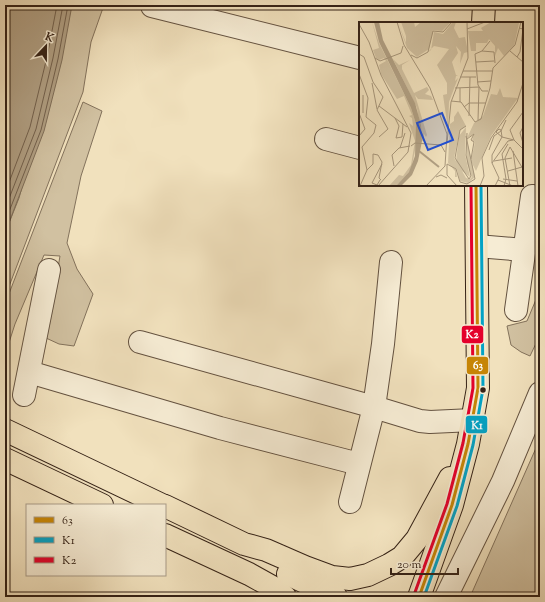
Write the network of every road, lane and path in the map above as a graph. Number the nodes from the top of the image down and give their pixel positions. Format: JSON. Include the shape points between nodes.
{"nodes":[{"id":1,"x":484,"y":5,"type":"edge"},
{"id":2,"x":152,"y":6,"type":"dead end"},
{"id":3,"x":483,"y":22,"type":"edge"},
{"id":4,"x":359,"y":58,"type":"edge"},
{"id":5,"x":326,"y":139,"type":"dead end"},
{"id":6,"x":359,"y":148,"type":"edge"},
{"id":7,"x":476,"y":186,"type":"edge"},
{"id":8,"x":532,"y":196,"type":"dead end"},
{"id":9,"x":477,"y":246,"type":"junction"},
{"id":10,"x":524,"y":250,"type":"junction"},
{"id":11,"x":391,"y":262,"type":"dead end"},
{"id":12,"x":49,"y":270,"type":"dead end"},
{"id":13,"x":516,"y":310,"type":"dead end"},
{"id":14,"x":140,"y":342,"type":"dead end"},
{"id":15,"x":29,"y":372,"type":"junction"},
{"id":16,"x":540,"y":393,"type":"edge"},
{"id":17,"x":24,"y":395,"type":"dead end"},
{"id":18,"x":374,"y":407,"type":"junction"},
{"id":19,"x":473,"y":420,"type":"junction"},
{"id":20,"x":5,"y":430,"type":"edge"},
{"id":21,"x":468,"y":444,"type":"junction"},
{"id":22,"x":5,"y":459,"type":"edge"},
{"id":23,"x":360,"y":464,"type":"junction"},
{"id":24,"x":350,"y":502,"type":"dead end"},
{"id":25,"x":100,"y":504,"type":"edge"},
{"id":26,"x":160,"y":504,"type":"edge"},
{"id":27,"x":166,"y":507,"type":"edge"},
{"id":28,"x":166,"y":535,"type":"edge"},
{"id":29,"x":244,"y":544,"type":"junction"},
{"id":30,"x":285,"y":597,"type":"edge"},
{"id":31,"x":336,"y":597,"type":"edge"},
{"id":32,"x":419,"y":597,"type":"edge"},
{"id":33,"x":446,"y":597,"type":"edge"}],
"edges":[{"from":1,"to":3,"type":"main road"},
{"from":2,"to":4,"type":"street"},
{"from":5,"to":6,"type":"street"},
{"from":7,"to":9,"type":"main road"},
{"from":8,"to":10,"type":"street"},
{"from":9,"to":10,"type":"street"},
{"from":9,"to":19,"type":"main road","via":[[478,388]]},
{"from":10,"to":13,"type":"street"},
{"from":11,"to":18,"type":"street"},
{"from":12,"to":15,"type":"street"},
{"from":14,"to":18,"type":"street"},
{"from":15,"to":17,"type":"street"},
{"from":15,"to":23,"type":"street","via":[[220,428]]},
{"from":16,"to":33,"type":"street","via":[[503,481]]},
{"from":18,"to":19,"type":"street","via":[[420,421]]},
{"from":18,"to":23,"type":"street"},
{"from":19,"to":21,"type":"main road"},
{"from":20,"to":26,"type":"main road"},
{"from":21,"to":29,"type":"main road","via":[[417,539],[389,566],[350,579],[332,577],[266,550]]},
{"from":21,"to":32,"type":"main road","via":[[452,505]]},
{"from":22,"to":25,"type":"main road"},
{"from":23,"to":24,"type":"street"},
{"from":27,"to":29,"type":"main road"},
{"from":28,"to":30,"type":"main road","via":[[249,574]]},
{"from":29,"to":31,"type":"main road","via":[[258,556],[288,574]]}]}
